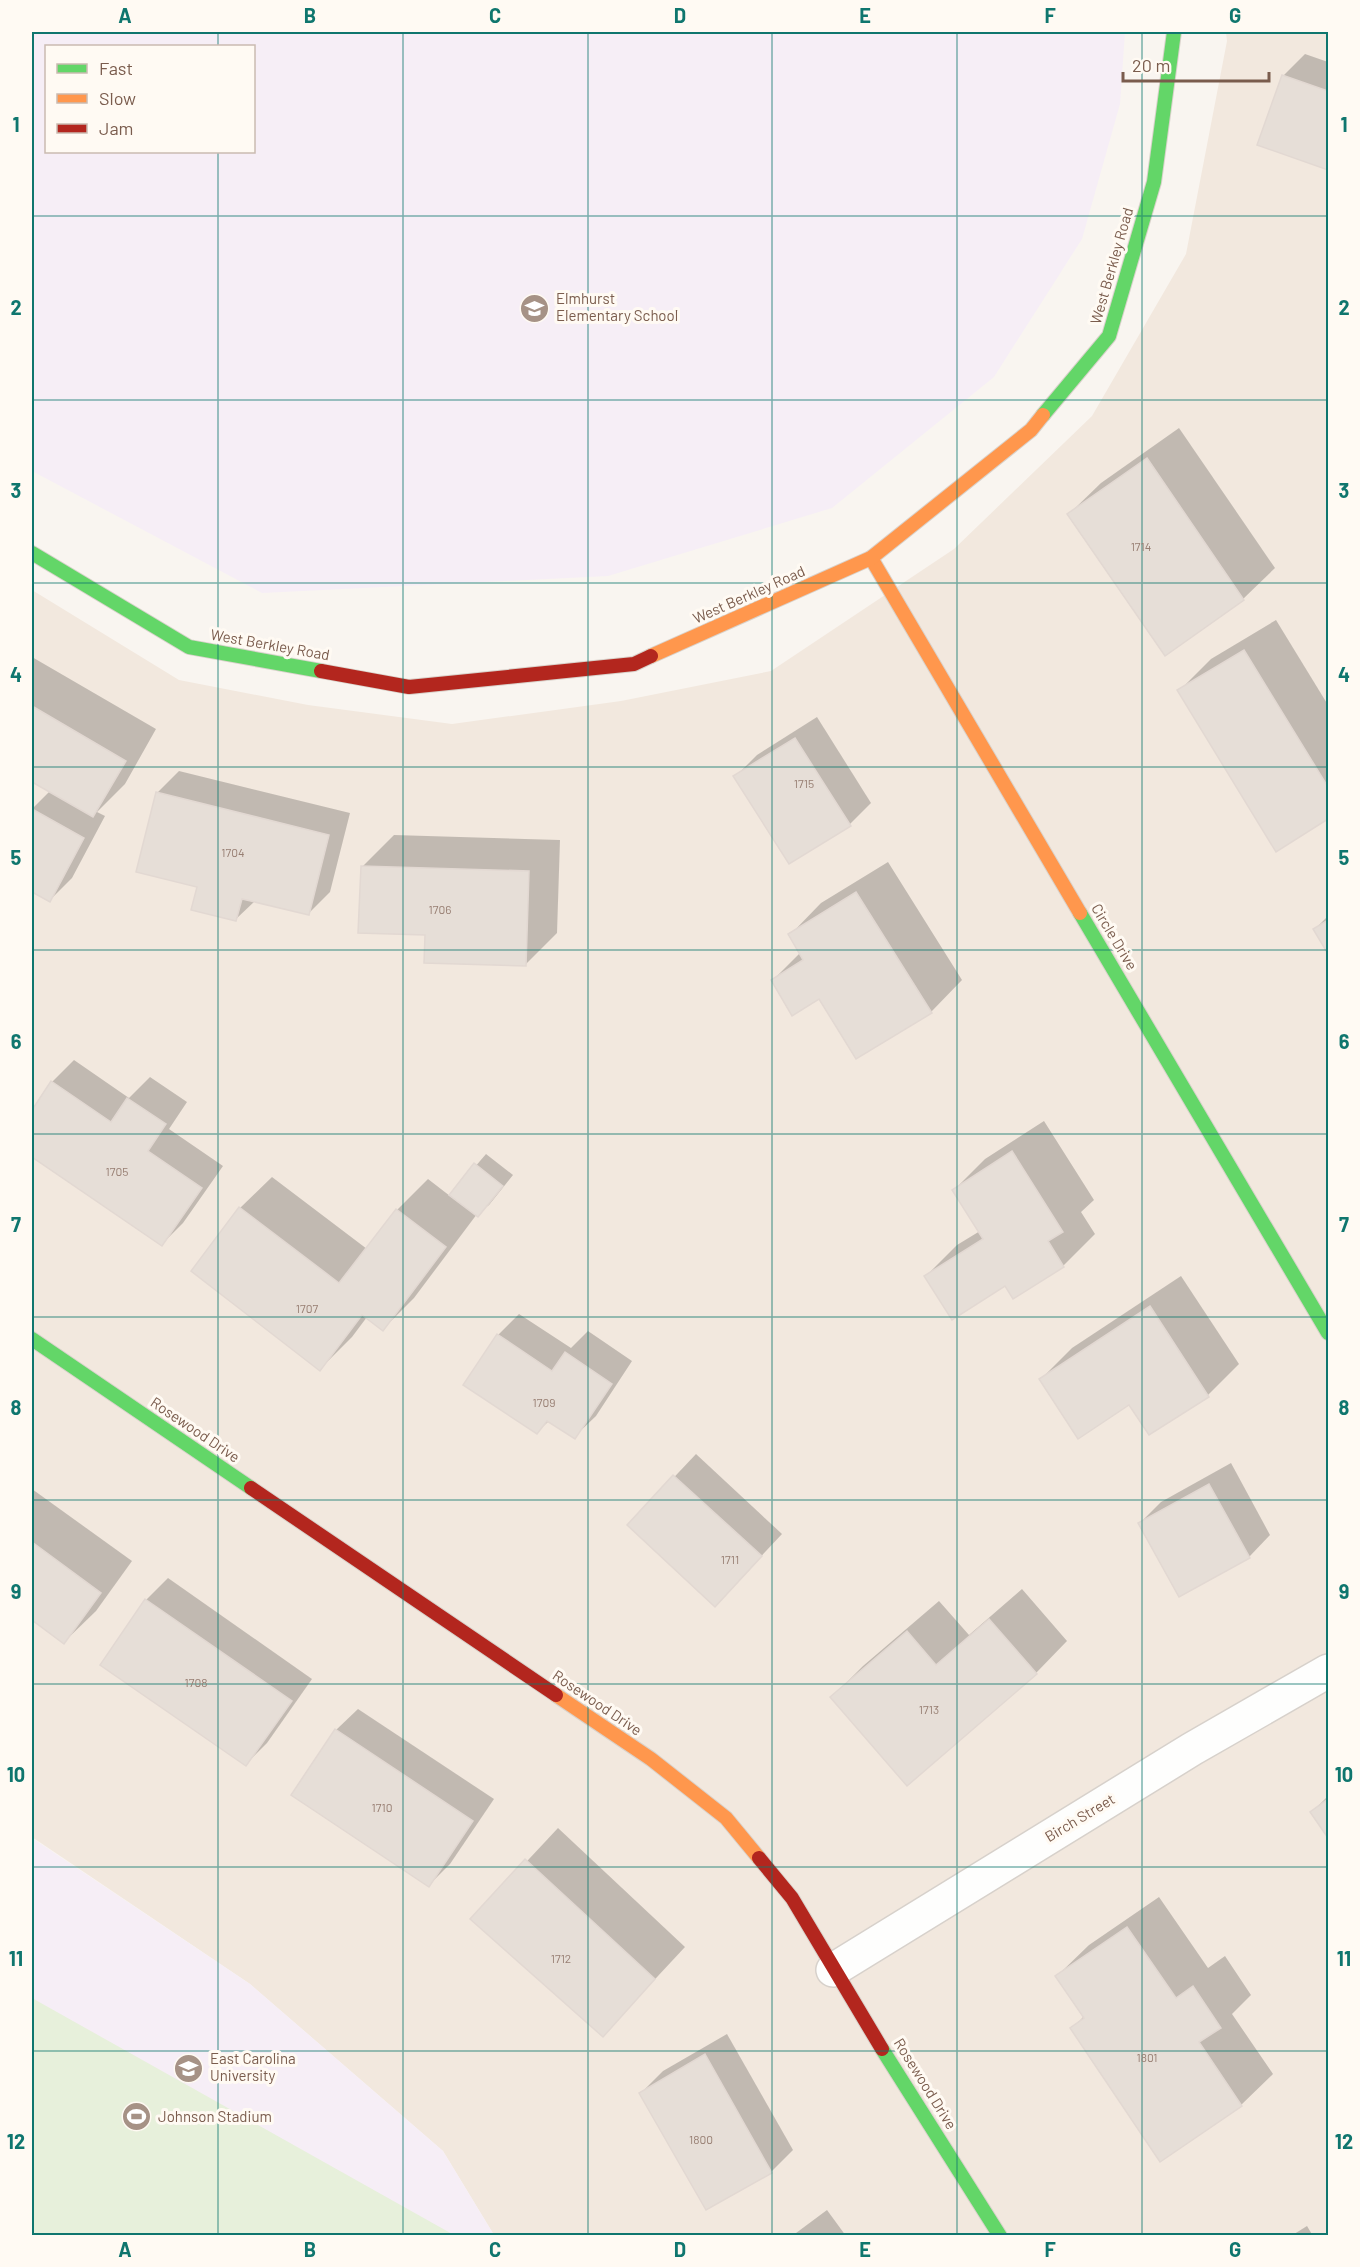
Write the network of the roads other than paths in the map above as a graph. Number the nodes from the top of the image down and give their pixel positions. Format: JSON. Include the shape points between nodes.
{"nodes":[{"id":1,"x":1174,"y":32,"type":"edge"},
{"id":2,"x":32,"y":553,"type":"edge"},
{"id":3,"x":872,"y":558,"type":"junction"},
{"id":4,"x":1329,"y":1333,"type":"edge"},
{"id":5,"x":32,"y":1339,"type":"edge"},
{"id":6,"x":1329,"y":1671,"type":"edge"},
{"id":7,"x":833,"y":1970,"type":"junction"},
{"id":8,"x":1000,"y":2235,"type":"edge"}],
"edges":[{"from":1,"to":3,"type":"street","name":"West Berkley Road","via":[[1154,182],[1109,336],[1031,430]]},
{"from":2,"to":3,"type":"street","name":"West Berkley Road","via":[[189,647],[409,687],[634,664]]},
{"from":3,"to":4,"type":"street","name":"Circle Drive"},
{"from":5,"to":7,"type":"street","name":"Rosewood Drive","via":[[651,1759],[726,1818],[792,1898]]},
{"from":6,"to":7,"type":"street","name":"Birch Street","via":[[1192,1749]]},
{"from":7,"to":8,"type":"street","name":"Rosewood Drive"}]}
